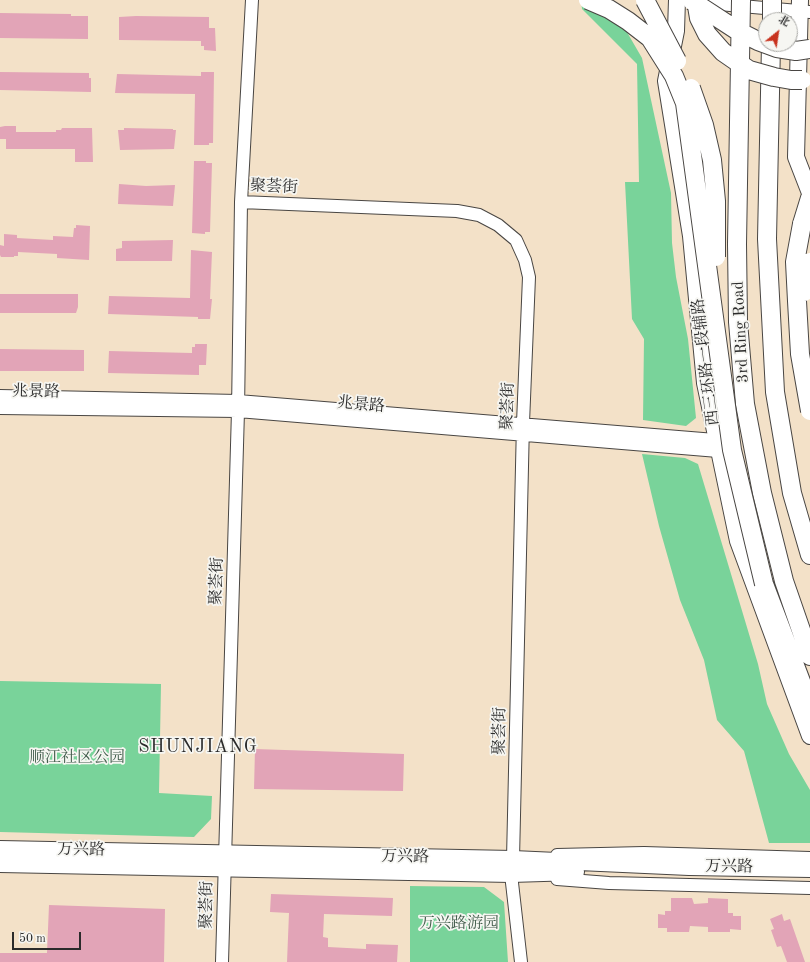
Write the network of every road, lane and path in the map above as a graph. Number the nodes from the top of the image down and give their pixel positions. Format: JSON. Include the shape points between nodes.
{"nodes":[{"id":1,"x":252,"y":0,"type":"edge"},
{"id":2,"x":588,"y":0,"type":"edge"},
{"id":3,"x":606,"y":0,"type":"edge"},
{"id":4,"x":646,"y":0,"type":"edge"},
{"id":5,"x":677,"y":0,"type":"edge"},
{"id":6,"x":690,"y":0,"type":"edge"},
{"id":7,"x":696,"y":0,"type":"edge"},
{"id":8,"x":741,"y":0,"type":"edge"},
{"id":9,"x":772,"y":0,"type":"edge"},
{"id":10,"x":803,"y":8,"type":"edge"},
{"id":11,"x":772,"y":12,"type":"edge"},
{"id":12,"x":810,"y":50,"type":"edge"},
{"id":13,"x":771,"y":52,"type":"edge"},
{"id":14,"x":810,"y":79,"type":"edge"},
{"id":15,"x":666,"y":81,"type":"junction"},
{"id":16,"x":810,"y":193,"type":"edge"},
{"id":17,"x":810,"y":198,"type":"edge"},
{"id":18,"x":241,"y":202,"type":"junction"},
{"id":19,"x":810,"y":262,"type":"edge"},
{"id":20,"x":799,"y":332,"type":"junction"},
{"id":21,"x":718,"y":334,"type":"junction"},
{"id":22,"x":0,"y":396,"type":"edge"},
{"id":23,"x":238,"y":406,"type":"junction"},
{"id":24,"x":0,"y":408,"type":"edge"},
{"id":25,"x":810,"y":411,"type":"edge"},
{"id":26,"x":523,"y":429,"type":"junction"},
{"id":27,"x":716,"y":445,"type":"junction"},
{"id":28,"x":810,"y":555,"type":"edge"},
{"id":29,"x":810,"y":656,"type":"edge"},
{"id":30,"x":810,"y":705,"type":"edge"},
{"id":31,"x":810,"y":736,"type":"edge"},
{"id":32,"x":0,"y":849,"type":"edge"},
{"id":33,"x":225,"y":852,"type":"junction"},
{"id":34,"x":810,"y":858,"type":"edge"},
{"id":35,"x":0,"y":864,"type":"edge"},
{"id":36,"x":512,"y":867,"type":"junction"},
{"id":37,"x":224,"y":869,"type":"junction"},
{"id":38,"x":810,"y":869,"type":"edge"},
{"id":39,"x":688,"y":871,"type":"junction"},
{"id":40,"x":810,"y":878,"type":"edge"},
{"id":41,"x":810,"y":888,"type":"edge"},
{"id":42,"x":222,"y":962,"type":"edge"},
{"id":43,"x":520,"y":962,"type":"edge"}],
"edges":[{"from":1,"to":18,"type":"street","name":"聚荟街"},
{"from":2,"to":21,"type":"highway","bridge":true,"via":[[609,9],[650,38],[674,76],[685,103]]},
{"from":3,"to":15,"type":"main road","via":[[620,12],[645,42]]},
{"from":4,"to":21,"type":"highway","bridge":true,"via":[[690,87],[704,125],[712,160],[716,201]]},
{"from":5,"to":10,"type":"street"},
{"from":5,"to":15,"type":"main road","name":"西三环路一段辅路","via":[[676,31]]},
{"from":6,"to":12,"type":"highway","bridge":true,"via":[[758,41],[777,48]]},
{"from":7,"to":14,"type":"highway","bridge":true,"via":[[699,18],[723,52],[749,70],[791,80]]},
{"from":8,"to":29,"type":"highway","name":"3rd Ring Road","bridge":true,"via":[[737,244],[738,322],[745,404],[762,493],[784,581]]},
{"from":9,"to":11,"type":"highway","bridge":true},
{"from":10,"to":16,"type":"main road","via":[[796,157]]},
{"from":13,"to":28,"type":"highway","name":"3rd Ring Road","bridge":true,"via":[[767,239],[775,392],[792,493]]},
{"from":15,"to":27,"type":"main road","name":"西三环路一段辅路","via":[[691,236],[705,384]]},
{"from":17,"to":20,"type":"highway","bridge":true,"via":[[795,262]]},
{"from":18,"to":23,"type":"street","name":"聚荟街"},
{"from":18,"to":26,"type":"street","name":"聚荟街","via":[[457,212],[479,215],[498,225],[516,240],[529,277]]},
{"from":19,"to":20,"type":"highway","bridge":true,"via":[[806,274]]},
{"from":20,"to":25,"type":"highway","bridge":true,"via":[[800,354]]},
{"from":21,"to":30,"type":"highway","bridge":true,"via":[[732,450],[764,584]]},
{"from":22,"to":23,"type":"street","name":"兆景路"},
{"from":23,"to":24,"type":"street","name":"兆景路"},
{"from":23,"to":26,"type":"street","name":"兆景路"},
{"from":23,"to":33,"type":"street","name":"聚荟街"},
{"from":26,"to":27,"type":"street","name":"兆景路"},
{"from":26,"to":36,"type":"street","name":"聚荟街"},
{"from":27,"to":31,"type":"main road","name":"西三环路一段辅路","via":[[738,541]]},
{"from":32,"to":33,"type":"main road","name":"万兴路"},
{"from":33,"to":36,"type":"main road","name":"万兴路"},
{"from":33,"to":37,"type":"street","name":"聚荟街"},
{"from":34,"to":36,"type":"street","via":[[576,853]]},
{"from":35,"to":37,"type":"main road"},
{"from":36,"to":37,"type":"main road"},
{"from":36,"to":39,"type":"main road","name":"万兴路"},
{"from":36,"to":41,"type":"street","via":[[609,884]]},
{"from":36,"to":43,"type":"street","name":"聚荟街"},
{"from":37,"to":42,"type":"street","name":"聚荟街"},
{"from":38,"to":39,"type":"main road","name":"万兴路"},
{"from":39,"to":40,"type":"main road"}]}
